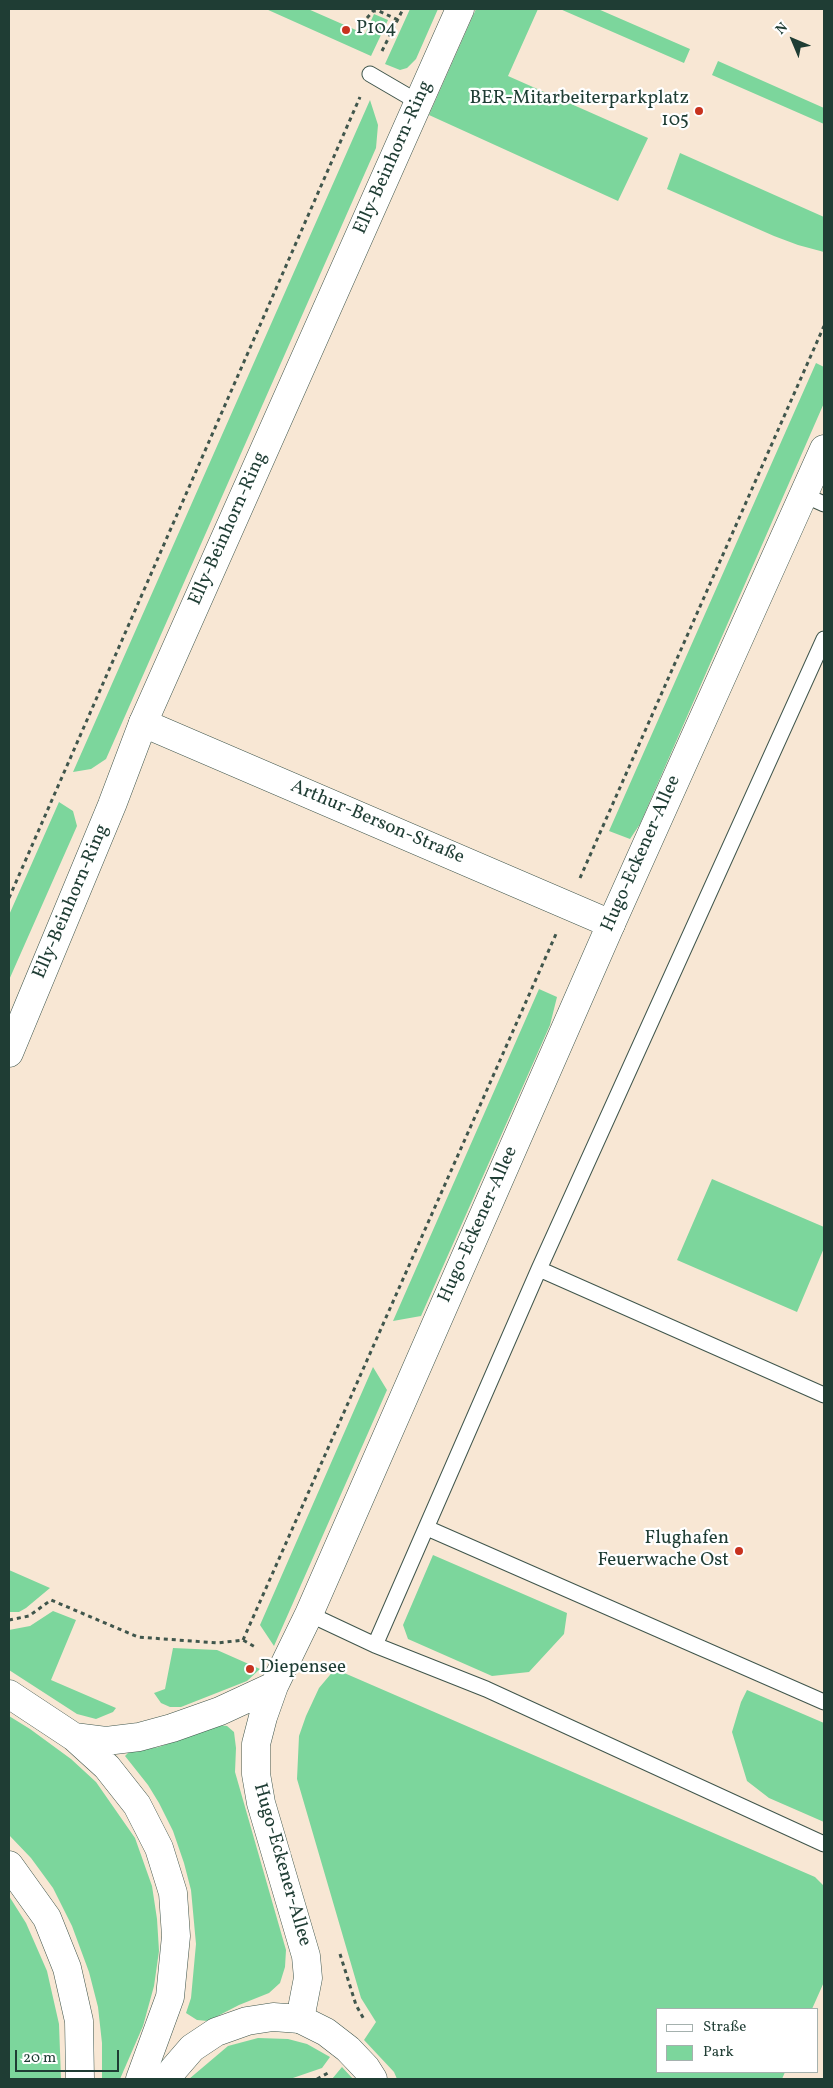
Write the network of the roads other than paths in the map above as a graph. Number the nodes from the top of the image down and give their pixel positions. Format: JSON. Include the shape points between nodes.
{"nodes":[{"id":1,"x":460,"y":9,"type":"edge"},
{"id":2,"x":370,"y":74,"type":"road end"},
{"id":3,"x":418,"y":102,"type":"junction"},
{"id":4,"x":824,"y":449,"type":"edge"},
{"id":5,"x":814,"y":499,"type":"edge"},
{"id":6,"x":824,"y":639,"type":"edge"},
{"id":7,"x":143,"y":723,"type":"junction"},
{"id":8,"x":611,"y":924,"type":"junction"},
{"id":9,"x":9,"y":1053,"type":"edge"},
{"id":10,"x":539,"y":1270,"type":"junction"},
{"id":11,"x":824,"y":1395,"type":"edge"},
{"id":12,"x":427,"y":1528,"type":"junction"},
{"id":13,"x":309,"y":1614,"type":"junction"},
{"id":14,"x":375,"y":1645,"type":"junction"},
{"id":15,"x":278,"y":1676,"type":"junction"},
{"id":16,"x":9,"y":1694,"type":"edge"},
{"id":17,"x":824,"y":1702,"type":"edge"},
{"id":18,"x":74,"y":1737,"type":"junction"},
{"id":19,"x":824,"y":1844,"type":"edge"},
{"id":20,"x":9,"y":1865,"type":"edge"},
{"id":21,"x":300,"y":2020,"type":"junction"},
{"id":22,"x":80,"y":2079,"type":"edge"},
{"id":23,"x":140,"y":2079,"type":"edge"},
{"id":24,"x":169,"y":2079,"type":"edge"},
{"id":25,"x":373,"y":2079,"type":"edge"}],
"edges":[{"from":1,"to":3,"type":"main road","name":"Elly-Beinhorn-Ring"},
{"from":2,"to":3,"type":"lane"},
{"from":3,"to":7,"type":"main road","name":"Elly-Beinhorn-Ring"},
{"from":4,"to":5,"type":"main road","name":"Hugo-Eckener-Allee"},
{"from":5,"to":8,"type":"main road","name":"Hugo-Eckener-Allee"},
{"from":6,"to":10,"type":"lane"},
{"from":7,"to":8,"type":"main road","name":"Arthur-Berson-Straße"},
{"from":7,"to":9,"type":"main road","name":"Elly-Beinhorn-Ring"},
{"from":8,"to":13,"type":"main road","name":"Hugo-Eckener-Allee"},
{"from":10,"to":11,"type":"lane"},
{"from":10,"to":12,"type":"lane"},
{"from":12,"to":14,"type":"lane"},
{"from":12,"to":17,"type":"lane"},
{"from":13,"to":14,"type":"lane"},
{"from":13,"to":15,"type":"main road","name":"Hugo-Eckener-Allee"},
{"from":14,"to":19,"type":"lane","via":[[486,1689]]},
{"from":15,"to":18,"type":"main road","via":[[220,1710],[172,1728],[106,1741]]},
{"from":15,"to":21,"type":"main road","name":"Hugo-Eckener-Allee","via":[[256,1744],[256,1774],[306,1956],[308,1978]]},
{"from":16,"to":18,"type":"main road"},
{"from":18,"to":23,"type":"main road","via":[[107,1767],[137,1805],[159,1848],[173,1893],[176,1936],[170,1997]]},
{"from":20,"to":22,"type":"main road","via":[[47,1918],[67,1968],[79,2021]]},
{"from":21,"to":24,"type":"main road","via":[[273,2017],[247,2021],[216,2032],[192,2048]]},
{"from":21,"to":25,"type":"main road","via":[[326,2032],[348,2049]]}]}
